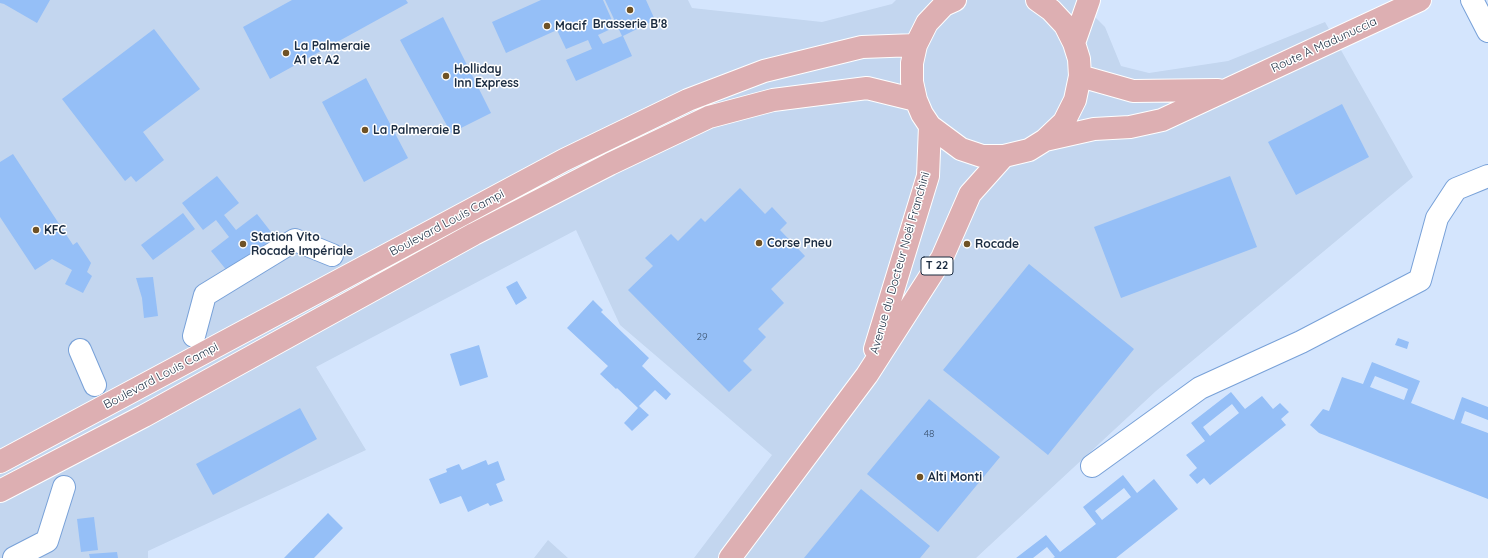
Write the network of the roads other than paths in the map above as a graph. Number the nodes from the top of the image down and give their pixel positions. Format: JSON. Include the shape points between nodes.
{"nodes":[{"id":1,"x":955,"y":0,"type":"edge"},
{"id":2,"x":1037,"y":0,"type":"edge"},
{"id":3,"x":1089,"y":0,"type":"edge"},
{"id":4,"x":1420,"y":0,"type":"edge"},
{"id":5,"x":1472,"y":0,"type":"edge"},
{"id":6,"x":1488,"y":31,"type":"edge"},
{"id":7,"x":1074,"y":43,"type":"junction"},
{"id":8,"x":916,"y":45,"type":"junction"},
{"id":9,"x":1080,"y":76,"type":"junction"},
{"id":10,"x":1228,"y":90,"type":"junction"},
{"id":11,"x":916,"y":100,"type":"junction"},
{"id":12,"x":930,"y":126,"type":"junction"},
{"id":13,"x":1045,"y":140,"type":"junction"},
{"id":14,"x":1004,"y":156,"type":"junction"},
{"id":15,"x":1488,"y":176,"type":"edge"},
{"id":16,"x":332,"y":255,"type":"dead end"},
{"id":17,"x":194,"y":336,"type":"dead end"},
{"id":18,"x":80,"y":350,"type":"dead end"},
{"id":19,"x":867,"y":375,"type":"junction"},
{"id":20,"x":95,"y":384,"type":"dead end"},
{"id":21,"x":0,"y":462,"type":"edge"},
{"id":22,"x":1092,"y":466,"type":"dead end"},
{"id":23,"x":64,"y":487,"type":"dead end"},
{"id":24,"x":0,"y":491,"type":"edge"},
{"id":25,"x":14,"y":558,"type":"edge"},
{"id":26,"x":730,"y":558,"type":"edge"}],
"edges":[{"from":1,"to":8,"type":"main road","via":[[944,6],[927,23]]},
{"from":2,"to":7,"type":"main road","via":[[1065,25]]},
{"from":3,"to":7,"type":"main road"},
{"from":4,"to":10,"type":"main road","name":"Route À Madunuccia"},
{"from":5,"to":6,"type":"lane"},
{"from":7,"to":9,"type":"main road","via":[[1079,59]]},
{"from":8,"to":11,"type":"main road","via":[[912,70]]},
{"from":8,"to":21,"type":"main road","name":"Boulevard Louis Campi","via":[[862,47],[787,65],[764,71],[688,100],[564,160]]},
{"from":9,"to":10,"type":"main road","name":"Route À Madunuccia","via":[[1134,91]]},
{"from":9,"to":13,"type":"main road","via":[[1075,100],[1064,122]]},
{"from":10,"to":13,"type":"main road","name":"Route À Madunuccia","via":[[1162,120],[1130,127],[1094,129]]},
{"from":11,"to":12,"type":"main road"},
{"from":11,"to":24,"type":"main road","name":"Boulevard Louis Campi","via":[[867,88],[773,100],[709,117],[610,164],[474,234],[144,416]]},
{"from":12,"to":14,"type":"main road","via":[[961,149],[982,156]]},
{"from":12,"to":19,"type":"main road","name":"Avenue du Docteur Noël Franchini","number":"T 22","via":[[928,176]]},
{"from":13,"to":14,"type":"main road","via":[[1029,150]]},
{"from":14,"to":19,"type":"main road","name":"Avenue du Docteur Noël Franchini","number":"T 22","via":[[970,194],[942,258]]},
{"from":15,"to":22,"type":"lane","via":[[1456,189],[1437,218],[1420,280],[1301,342],[1200,388]]},
{"from":16,"to":17,"type":"lane","via":[[295,240],[205,295]]},
{"from":18,"to":20,"type":"lane"},
{"from":19,"to":26,"type":"main road","name":"Avenue du Docteur Noël Franchini","number":"T 22"},
{"from":23,"to":25,"type":"lane","via":[[47,541]]}]}
